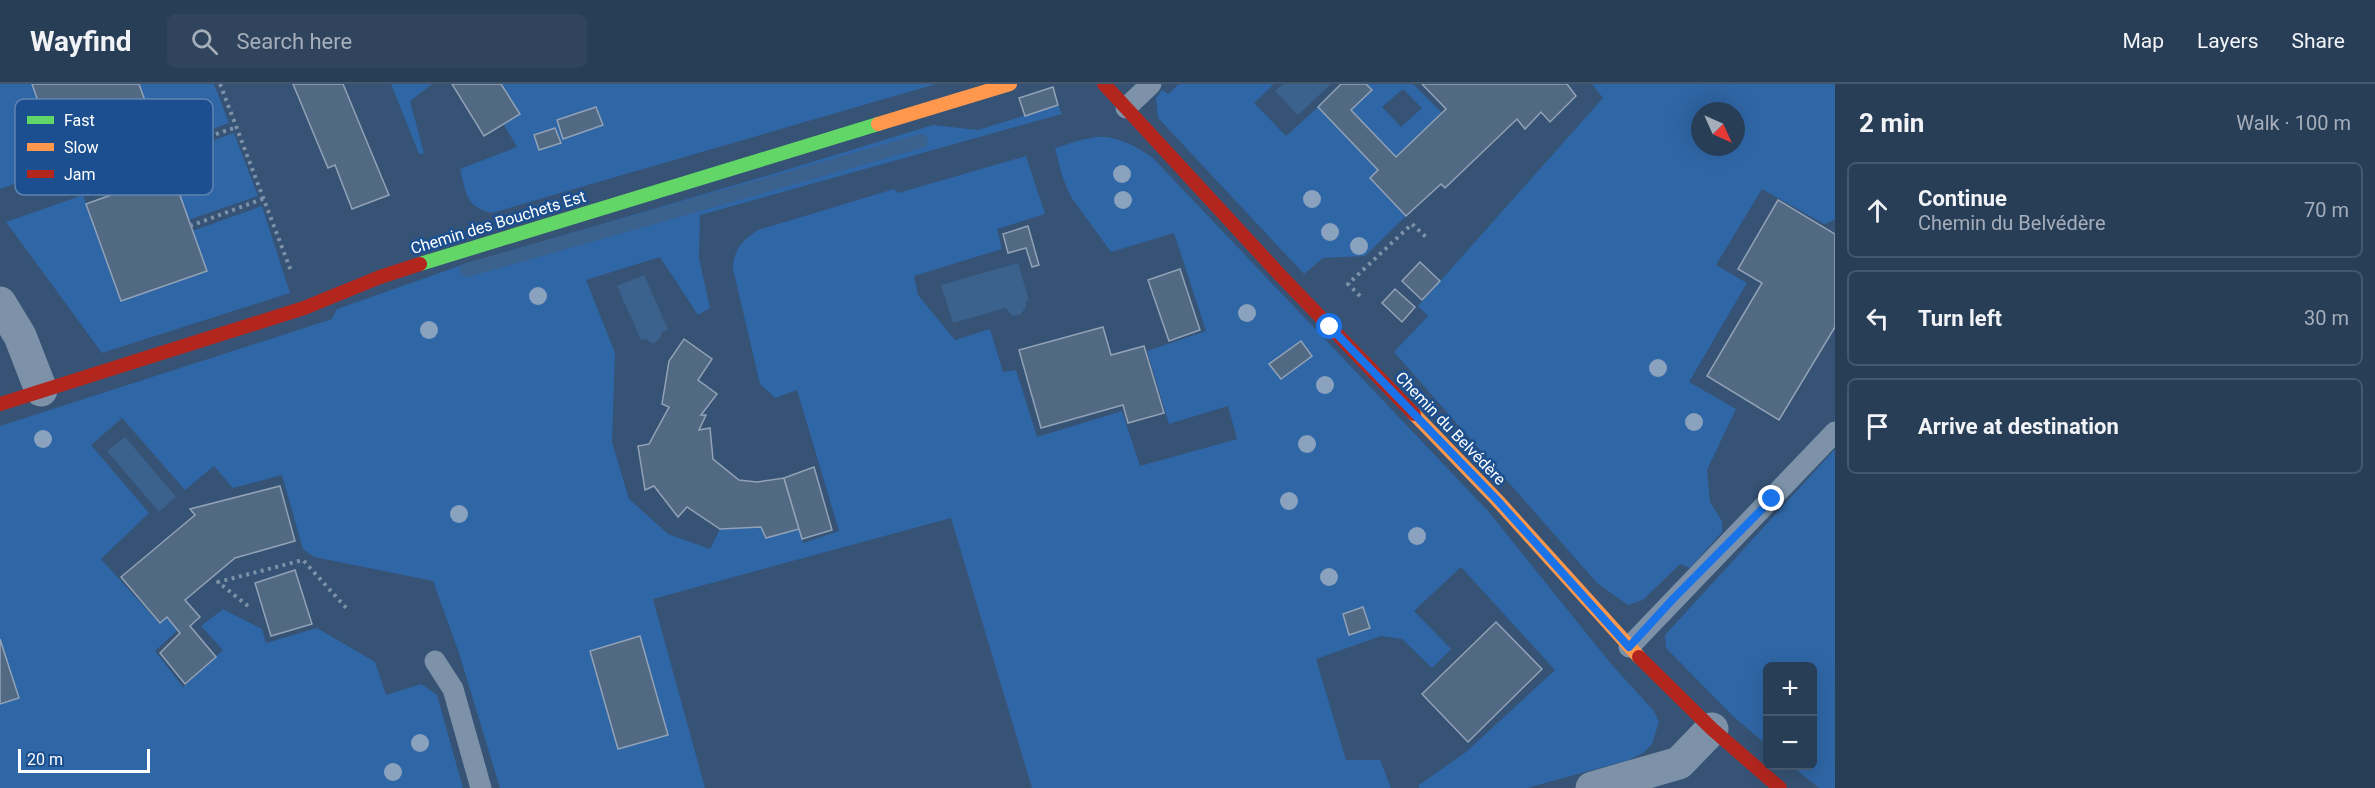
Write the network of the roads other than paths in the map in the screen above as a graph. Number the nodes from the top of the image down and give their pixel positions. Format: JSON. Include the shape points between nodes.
{"nodes":[{"id":1,"x":1010,"y":84,"type":"edge"},
{"id":2,"x":1104,"y":84,"type":"edge"},
{"id":3,"x":1151,"y":84,"type":"edge"},
{"id":4,"x":1126,"y":108,"type":"junction"},
{"id":5,"x":0,"y":303,"type":"edge"},
{"id":6,"x":42,"y":390,"type":"junction"},
{"id":7,"x":0,"y":404,"type":"edge"},
{"id":8,"x":1835,"y":432,"type":"edge"},
{"id":9,"x":1629,"y":647,"type":"junction"},
{"id":10,"x":435,"y":661,"type":"dead end"},
{"id":11,"x":1712,"y":729,"type":"junction"},
{"id":12,"x":481,"y":788,"type":"edge"},
{"id":13,"x":1592,"y":788,"type":"edge"},
{"id":14,"x":1780,"y":788,"type":"edge"}],
"edges":[{"from":1,"to":6,"type":"street","name":"Chemin des Bouchets Est","via":[[469,247],[304,308]]},
{"from":2,"to":4,"type":"street","name":"Chemin du Belvédère"},
{"from":3,"to":4,"type":"lane"},
{"from":4,"to":9,"type":"street","name":"Chemin du Belvédère","via":[[1497,500]]},
{"from":5,"to":6,"type":"street","via":[[20,336]]},
{"from":6,"to":7,"type":"street","name":"Chemin des Bouchets Est"},
{"from":8,"to":9,"type":"lane"},
{"from":9,"to":11,"type":"street","name":"Chemin du Belvédère"},
{"from":10,"to":12,"type":"lane","via":[[453,689]]},
{"from":11,"to":13,"type":"street","via":[[1679,763]]},
{"from":11,"to":14,"type":"street","name":"Chemin du Belvédère"}]}
